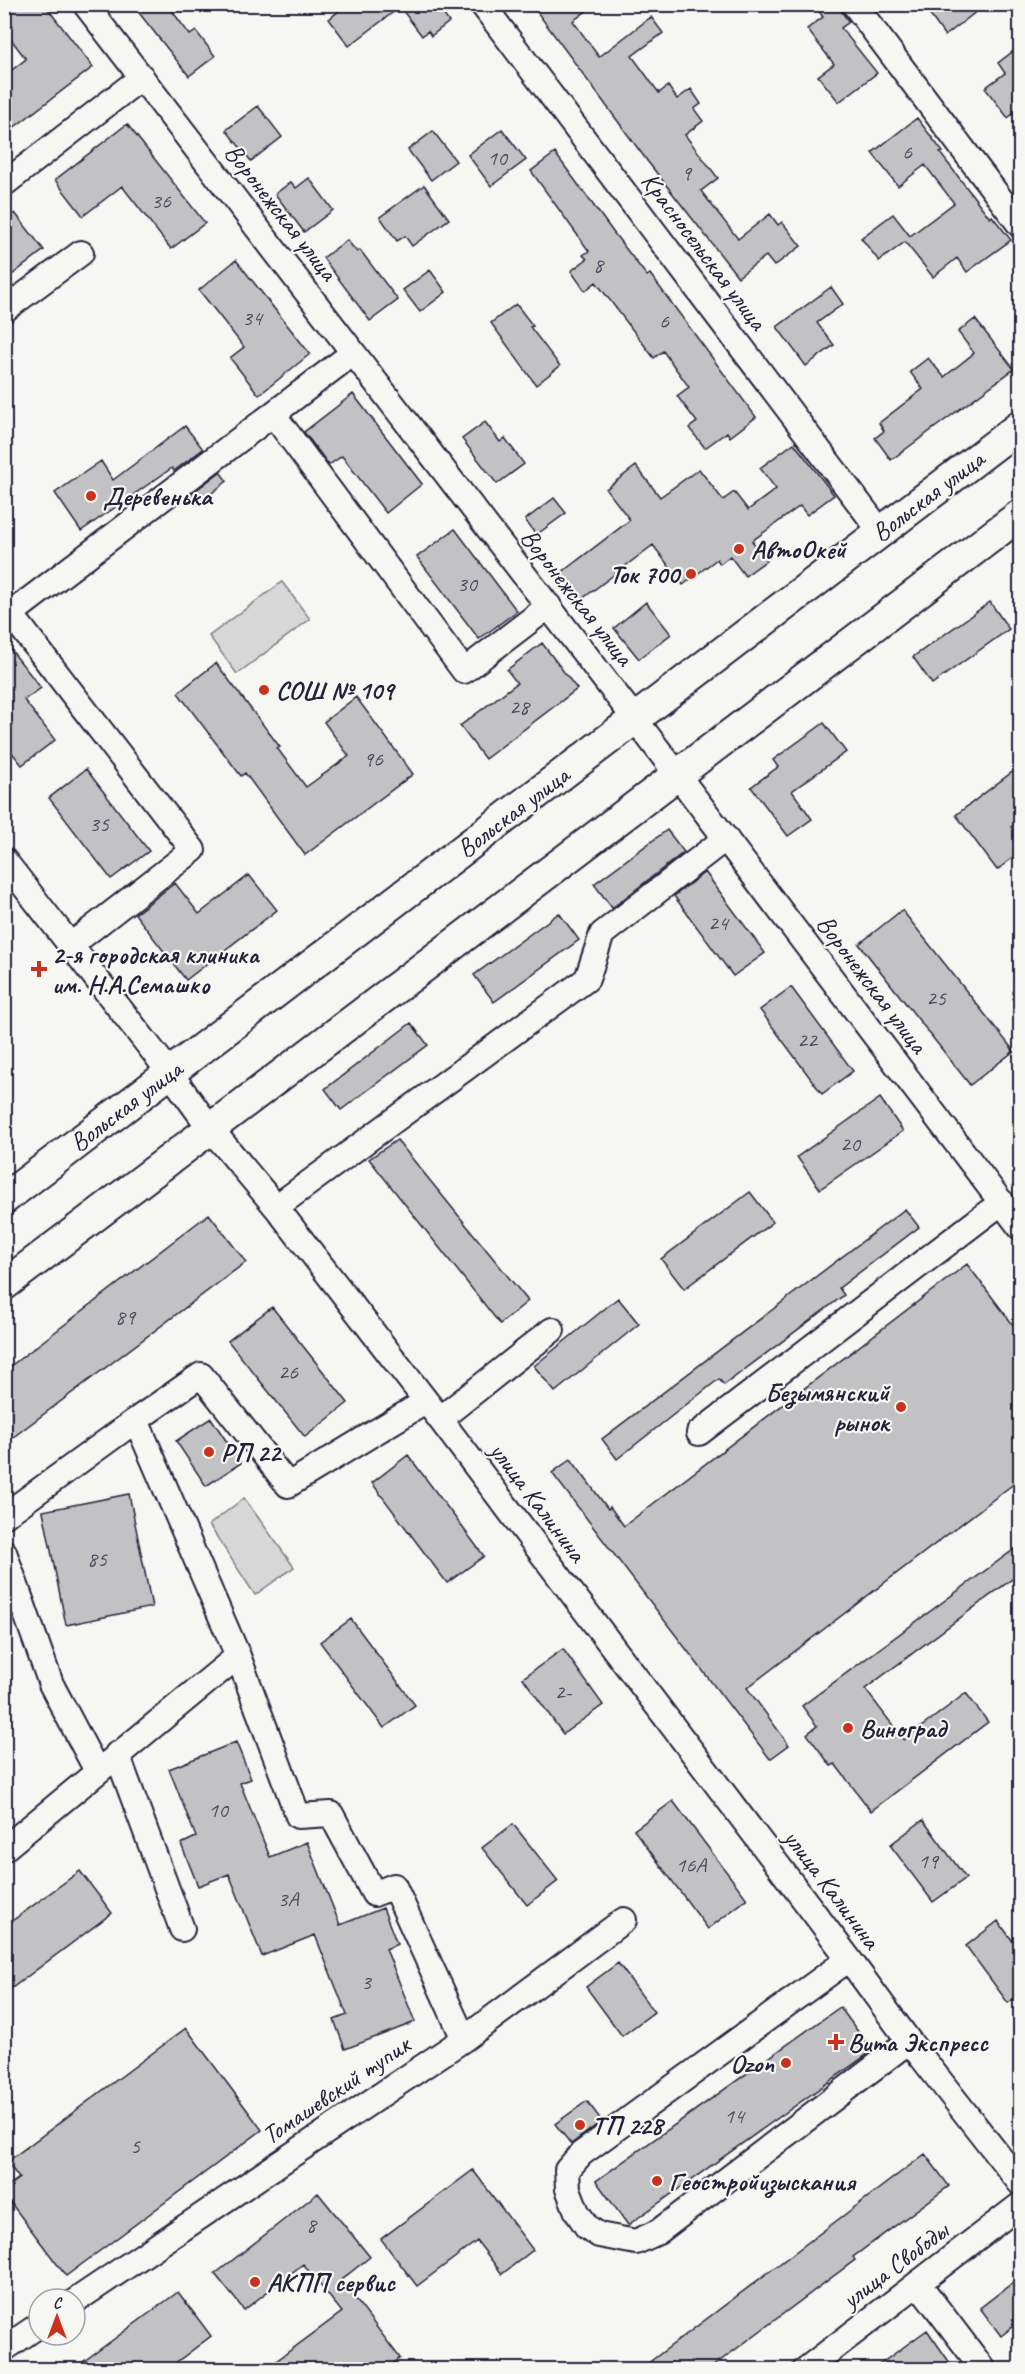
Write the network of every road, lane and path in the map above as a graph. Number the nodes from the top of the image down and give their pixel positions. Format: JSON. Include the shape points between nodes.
{"nodes":[{"id":1,"x":85,"y":4,"type":"edge"},
{"id":2,"x":482,"y":4,"type":"edge"},
{"id":3,"x":854,"y":4,"type":"edge"},
{"id":4,"x":142,"y":77,"type":"junction"},
{"id":5,"x":8,"y":175,"type":"edge"},
{"id":6,"x":1020,"y":225,"type":"edge"},
{"id":7,"x":81,"y":253,"type":"dead end"},
{"id":8,"x":4,"y":310,"type":"edge"},
{"id":9,"x":353,"y":353,"type":"junction"},
{"id":10,"x":273,"y":414,"type":"junction"},
{"id":11,"x":1020,"y":426,"type":"edge"},
{"id":12,"x":1020,"y":515,"type":"edge"},
{"id":13,"x":881,"y":532,"type":"junction"},
{"id":14,"x":549,"y":606,"type":"junction"},
{"id":15,"x":7,"y":612,"type":"edge"},
{"id":16,"x":635,"y":719,"type":"junction"},
{"id":17,"x":677,"y":775,"type":"junction"},
{"id":18,"x":726,"y":838,"type":"junction"},
{"id":19,"x":4,"y":860,"type":"edge"},
{"id":20,"x":71,"y":945,"type":"junction"},
{"id":21,"x":170,"y":1073,"type":"junction"},
{"id":22,"x":210,"y":1128,"type":"junction"},
{"id":23,"x":4,"y":1198,"type":"edge"},
{"id":24,"x":1002,"y":1202,"type":"junction"},
{"id":25,"x":276,"y":1208,"type":"junction"},
{"id":26,"x":1020,"y":1227,"type":"edge"},
{"id":27,"x":4,"y":1285,"type":"edge"},
{"id":28,"x":552,"y":1330,"type":"dead end"},
{"id":29,"x":432,"y":1411,"type":"junction"},
{"id":30,"x":136,"y":1420,"type":"junction"},
{"id":31,"x":699,"y":1433,"type":"dead end"},
{"id":32,"x":4,"y":1516,"type":"edge"},
{"id":33,"x":4,"y":1552,"type":"edge"},
{"id":34,"x":238,"y":1656,"type":"junction"},
{"id":35,"x":117,"y":1754,"type":"junction"},
{"id":36,"x":98,"y":1771,"type":"junction"},
{"id":37,"x":4,"y":1849,"type":"edge"},
{"id":38,"x":624,"y":1920,"type":"dead end"},
{"id":39,"x":182,"y":1929,"type":"dead end"},
{"id":40,"x":849,"y":1959,"type":"junction"},
{"id":41,"x":464,"y":2039,"type":"junction"},
{"id":42,"x":909,"y":2041,"type":"junction"},
{"id":43,"x":1020,"y":2183,"type":"edge"},
{"id":44,"x":1020,"y":2205,"type":"edge"},
{"id":45,"x":918,"y":2283,"type":"junction"},
{"id":46,"x":87,"y":2293,"type":"edge"},
{"id":47,"x":27,"y":2333,"type":"edge"},
{"id":48,"x":4,"y":2349,"type":"edge"},
{"id":49,"x":804,"y":2370,"type":"edge"},
{"id":50,"x":984,"y":2370,"type":"edge"}],
"edges":[{"from":1,"to":4,"type":"street","name":"Воронежская улица"},
{"from":2,"to":13,"type":"street","name":"Красносельская улица"},
{"from":3,"to":6,"type":"street"},
{"from":4,"to":5,"type":"street"},
{"from":4,"to":9,"type":"street","name":"Воронежская улица"},
{"from":7,"to":8,"type":"street"},
{"from":9,"to":10,"type":"street"},
{"from":9,"to":14,"type":"street","name":"Воронежская улица"},
{"from":10,"to":14,"type":"street","via":[[464,671]]},
{"from":10,"to":15,"type":"street"},
{"from":11,"to":13,"type":"main road","name":"Вольская улица"},
{"from":12,"to":17,"type":"main road"},
{"from":13,"to":16,"type":"main road","name":"Вольская улица"},
{"from":14,"to":16,"type":"street","name":"Воронежская улица"},
{"from":15,"to":20,"type":"street","via":[[193,850]]},
{"from":16,"to":17,"type":"street","name":"Воронежская улица"},
{"from":16,"to":21,"type":"main road","name":"Вольская улица"},
{"from":17,"to":18,"type":"street","name":"Воронежская улица"},
{"from":17,"to":22,"type":"main road"},
{"from":18,"to":24,"type":"street","name":"Воронежская улица"},
{"from":18,"to":25,"type":"street","via":[[602,934],[587,979]]},
{"from":19,"to":20,"type":"street","name":"улица Калинина"},
{"from":20,"to":21,"type":"street","name":"улица Калинина"},
{"from":21,"to":22,"type":"street","name":"улица Калинина"},
{"from":21,"to":23,"type":"main road","name":"Вольская улица"},
{"from":22,"to":25,"type":"street","name":"улица Калинина"},
{"from":22,"to":27,"type":"main road"},
{"from":24,"to":26,"type":"street","name":"Воронежская улица"},
{"from":24,"to":31,"type":"street"},
{"from":25,"to":29,"type":"street","name":"улица Калинина"},
{"from":28,"to":29,"type":"street"},
{"from":29,"to":30,"type":"street","via":[[288,1485],[201,1375]]},
{"from":29,"to":40,"type":"street","name":"улица Калинина"},
{"from":30,"to":32,"type":"street"},
{"from":30,"to":34,"type":"street"},
{"from":33,"to":36,"type":"street","via":[[51,1684]]},
{"from":34,"to":35,"type":"street"},
{"from":34,"to":41,"type":"street","via":[[298,1816],[331,1814],[374,1894],[394,1886]]},
{"from":35,"to":36,"type":"street"},
{"from":35,"to":39,"type":"street"},
{"from":36,"to":37,"type":"street"},
{"from":38,"to":41,"type":"street","name":"Томашевский тупик"},
{"from":40,"to":42,"type":"street","name":"улица Калинина"},
{"from":40,"to":42,"type":"street","via":[[581,2154],[567,2170],[568,2189],[587,2227],[599,2235],[636,2242],[658,2232]]},
{"from":41,"to":46,"type":"street","name":"Томашевский тупик"},
{"from":42,"to":43,"type":"street","name":"улица Калинина"},
{"from":44,"to":45,"type":"street","name":"улица Свободы"},
{"from":45,"to":49,"type":"street","name":"улица Свободы"},
{"from":45,"to":50,"type":"street"},
{"from":47,"to":48,"type":"street"}]}
